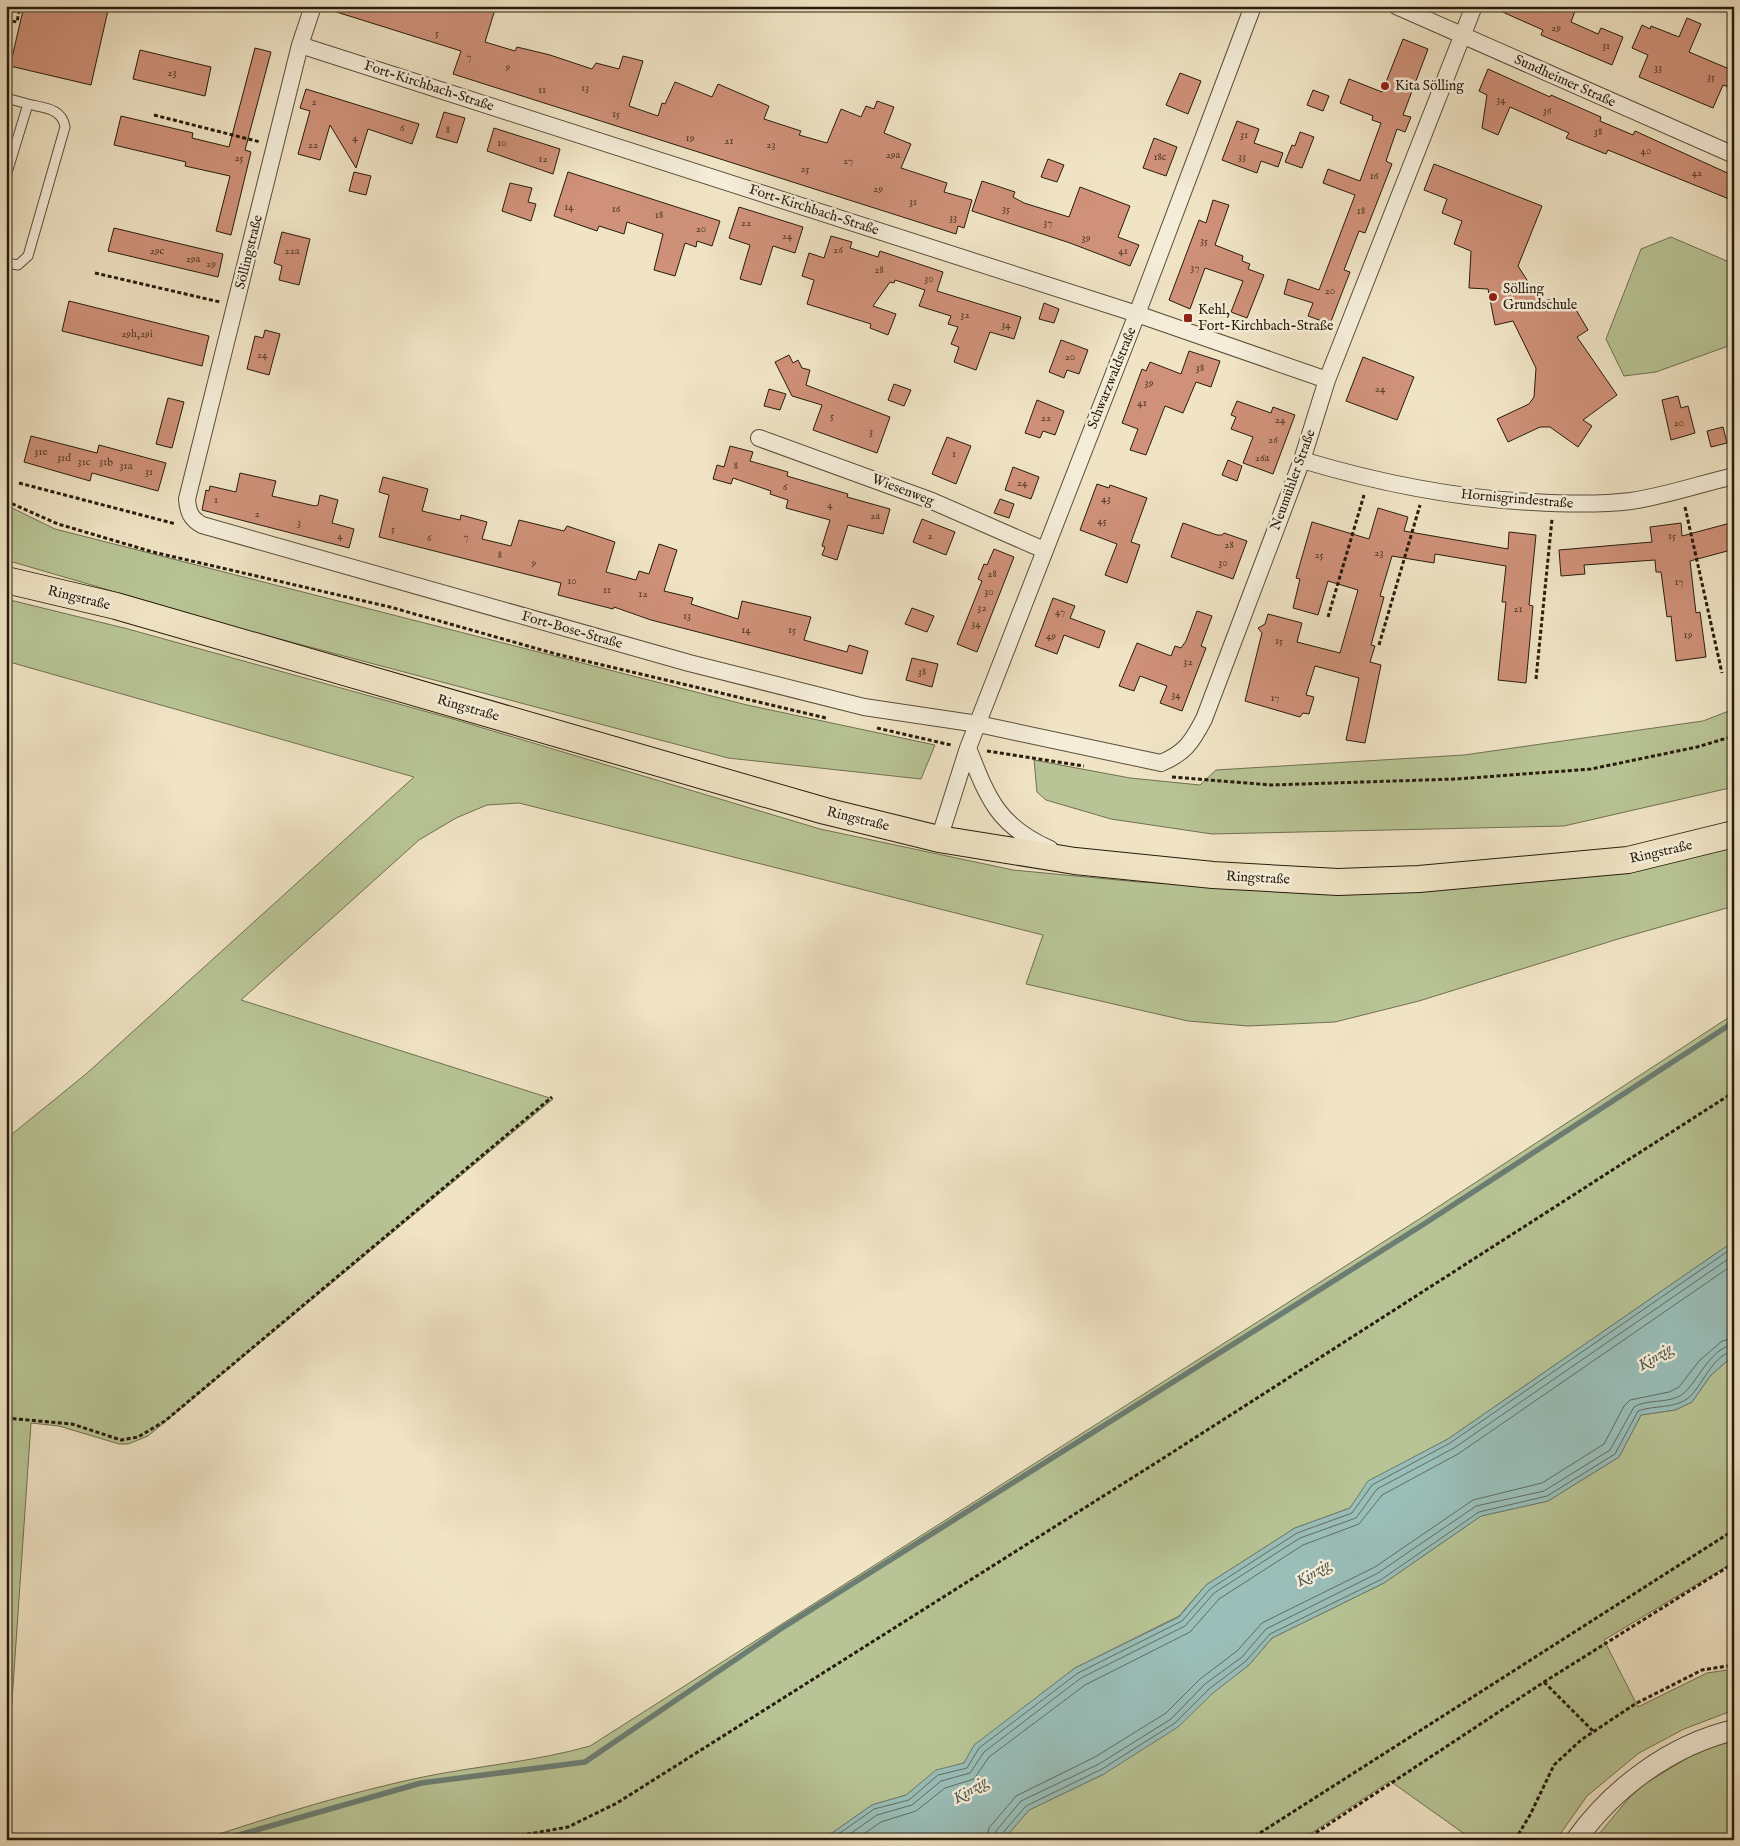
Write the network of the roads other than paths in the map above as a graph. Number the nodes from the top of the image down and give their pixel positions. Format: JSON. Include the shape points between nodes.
{"nodes":[{"id":1,"x":313,"y":6,"type":"edge"},
{"id":2,"x":1253,"y":6,"type":"edge"},
{"id":3,"x":1396,"y":6,"type":"edge"},
{"id":4,"x":1474,"y":6,"type":"edge"},
{"id":5,"x":1462,"y":36,"type":"junction"},
{"id":6,"x":300,"y":45,"type":"junction"},
{"id":7,"x":6,"y":98,"type":"edge"},
{"id":8,"x":28,"y":104,"type":"junction"},
{"id":9,"x":1734,"y":155,"type":"edge"},
{"id":10,"x":6,"y":176,"type":"edge"},
{"id":11,"x":6,"y":263,"type":"edge"},
{"id":12,"x":1137,"y":314,"type":"junction"},
{"id":13,"x":1327,"y":380,"type":"junction"},
{"id":14,"x":760,"y":438,"type":"dead end"},
{"id":15,"x":1302,"y":460,"type":"junction"},
{"id":16,"x":1734,"y":476,"type":"edge"},
{"id":17,"x":187,"y":499,"type":"joint"},
{"id":18,"x":1044,"y":550,"type":"junction"},
{"id":19,"x":6,"y":580,"type":"edge"},
{"id":20,"x":978,"y":724,"type":"junction"},
{"id":21,"x":968,"y":748,"type":"junction"},
{"id":22,"x":1734,"y":834,"type":"edge"},
{"id":23,"x":939,"y":839,"type":"junction"},
{"id":24,"x":1075,"y":861,"type":"junction"},
{"id":25,"x":1734,"y":1730,"type":"edge"},
{"id":26,"x":1576,"y":1840,"type":"edge"}],
"edges":[{"from":1,"to":6,"type":"street","name":"Söllingstraße"},
{"from":2,"to":12,"type":"street","name":"Schwarzwaldstraße"},
{"from":3,"to":5,"type":"street","name":"Sundheimer Straße"},
{"from":4,"to":5,"type":"street","name":"Neumühler Straße"},
{"from":5,"to":9,"type":"street","name":"Sundheimer Straße"},
{"from":5,"to":13,"type":"street","name":"Neumühler Straße"},
{"from":6,"to":12,"type":"street","name":"Fort-Kirchbach-Straße"},
{"from":6,"to":17,"type":"street","name":"Söllingstraße"},
{"from":7,"to":8,"type":"lane"},
{"from":8,"to":10,"type":"lane"},
{"from":8,"to":11,"type":"lane","via":[[59,112],[65,127],[28,256],[18,265]]},
{"from":12,"to":13,"type":"street","name":"Fort-Kirchbach-Straße"},
{"from":12,"to":18,"type":"street","name":"Schwarzwaldstraße"},
{"from":13,"to":15,"type":"street","name":"Neumühler Straße"},
{"from":14,"to":18,"type":"street","name":"Wiesenweg","via":[[932,501]]},
{"from":15,"to":16,"type":"street","name":"Hornisgrindestraße","via":[[1369,480],[1424,490],[1489,500],[1553,504],[1631,501]]},
{"from":15,"to":20,"type":"street","name":"Neumühler Straße","via":[[1204,719],[1194,740],[1179,756],[1161,763]]},
{"from":17,"to":20,"type":"street","name":"Fort-Bose-Straße","via":[[188,510],[202,525],[680,660],[864,707]]},
{"from":18,"to":20,"type":"street","name":"Schwarzwaldstraße"},
{"from":19,"to":23,"type":"main road","name":"Ringstraße","via":[[116,606],[825,811]]},
{"from":20,"to":21,"type":"street","name":"Schwarzwaldstraße"},
{"from":21,"to":23,"type":"street","name":"Schwarzwaldstraße"},
{"from":21,"to":24,"type":"street","via":[[997,812],[1028,839]]},
{"from":22,"to":24,"type":"main road","name":"Ringstraße","via":[[1628,860],[1419,879],[1338,882],[1213,875]]},
{"from":23,"to":24,"type":"main road","name":"Ringstraße"},
{"from":25,"to":26,"type":"street","via":[[1678,1751],[1658,1763],[1600,1809]]}]}
